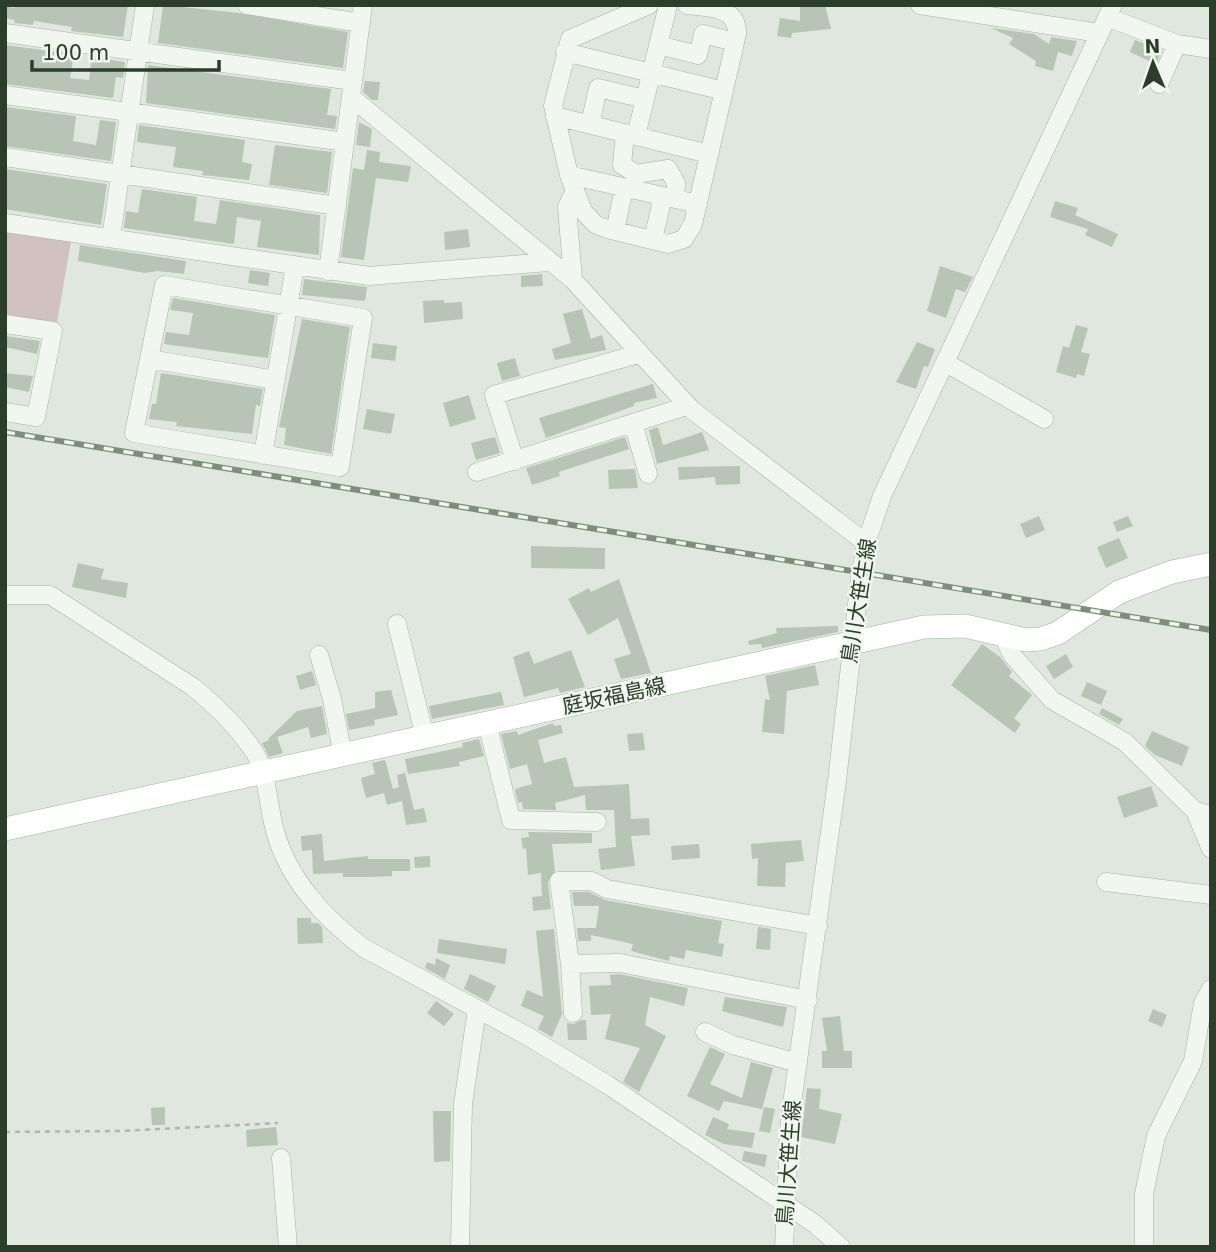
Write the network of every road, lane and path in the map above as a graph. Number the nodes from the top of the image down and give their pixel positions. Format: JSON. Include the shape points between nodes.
{"nodes":[{"id":1,"x":145,"y":5,"type":"edge"},
{"id":2,"x":247,"y":5,"type":"edge"},
{"id":3,"x":649,"y":5,"type":"edge"},
{"id":4,"x":668,"y":5,"type":"edge"},
{"id":5,"x":687,"y":5,"type":"edge"},
{"id":6,"x":920,"y":5,"type":"edge"},
{"id":7,"x":362,"y":14,"type":"edge"},
{"id":8,"x":1105,"y":15,"type":"edge"},
{"id":9,"x":5,"y":33,"type":"edge"},
{"id":10,"x":735,"y":42,"type":"junction"},
{"id":11,"x":1177,"y":44,"type":"junction"},
{"id":12,"x":658,"y":45,"type":"junction"},
{"id":13,"x":1203,"y":49,"type":"edge"},
{"id":14,"x":138,"y":52,"type":"junction"},
{"id":15,"x":565,"y":52,"type":"junction"},
{"id":16,"x":1211,"y":66,"type":"edge"},
{"id":17,"x":651,"y":74,"type":"junction"},
{"id":18,"x":1159,"y":84,"type":"dead end"},
{"id":19,"x":352,"y":89,"type":"junction"},
{"id":20,"x":724,"y":92,"type":"junction"},
{"id":21,"x":5,"y":95,"type":"edge"},
{"id":22,"x":645,"y":99,"type":"junction"},
{"id":23,"x":129,"y":112,"type":"junction"},
{"id":24,"x":555,"y":116,"type":"junction"},
{"id":25,"x":590,"y":124,"type":"junction"},
{"id":26,"x":631,"y":134,"type":"junction"},
{"id":27,"x":345,"y":142,"type":"junction"},
{"id":28,"x":709,"y":154,"type":"junction"},
{"id":29,"x":5,"y":156,"type":"edge"},
{"id":30,"x":120,"y":174,"type":"junction"},
{"id":31,"x":572,"y":184,"type":"junction"},
{"id":32,"x":624,"y":188,"type":"junction"},
{"id":33,"x":669,"y":198,"type":"junction"},
{"id":34,"x":698,"y":204,"type":"junction"},
{"id":35,"x":337,"y":206,"type":"junction"},
{"id":36,"x":5,"y":223,"type":"edge"},
{"id":37,"x":615,"y":230,"type":"junction"},
{"id":38,"x":111,"y":238,"type":"junction"},
{"id":39,"x":653,"y":240,"type":"junction"},
{"id":40,"x":549,"y":262,"type":"junction"},
{"id":41,"x":295,"y":266,"type":"junction"},
{"id":42,"x":328,"y":271,"type":"junction"},
{"id":43,"x":573,"y":280,"type":"junction"},
{"id":44,"x":288,"y":304,"type":"junction"},
{"id":45,"x":5,"y":324,"type":"edge"},
{"id":46,"x":638,"y":354,"type":"junction"},
{"id":47,"x":149,"y":359,"type":"junction"},
{"id":48,"x":946,"y":363,"type":"junction"},
{"id":49,"x":276,"y":380,"type":"junction"},
{"id":50,"x":687,"y":406,"type":"junction"},
{"id":51,"x":5,"y":412,"type":"edge"},
{"id":52,"x":1044,"y":419,"type":"dead end"},
{"id":53,"x":633,"y":423,"type":"junction"},
{"id":54,"x":263,"y":455,"type":"junction"},
{"id":55,"x":515,"y":461,"type":"junction"},
{"id":56,"x":477,"y":472,"type":"dead end"},
{"id":57,"x":648,"y":474,"type":"dead end"},
{"id":58,"x":866,"y":543,"type":"junction"},
{"id":59,"x":1211,"y":564,"type":"edge"},
{"id":60,"x":5,"y":595,"type":"edge"},
{"id":61,"x":397,"y":624,"type":"dead end"},
{"id":62,"x":1003,"y":636,"type":"junction"},
{"id":63,"x":851,"y":644,"type":"junction"},
{"id":64,"x":318,"y":655,"type":"dead end"},
{"id":65,"x":487,"y":723,"type":"junction"},
{"id":66,"x":425,"y":737,"type":"junction"},
{"id":67,"x":343,"y":755,"type":"junction"},
{"id":68,"x":262,"y":774,"type":"junction"},
{"id":69,"x":1203,"y":813,"type":"edge"},
{"id":70,"x":597,"y":822,"type":"dead end"},
{"id":71,"x":5,"y":829,"type":"edge"},
{"id":72,"x":1211,"y":849,"type":"edge"},
{"id":73,"x":1106,"y":882,"type":"dead end"},
{"id":74,"x":1211,"y":895,"type":"edge"},
{"id":75,"x":818,"y":926,"type":"junction"},
{"id":76,"x":570,"y":964,"type":"junction"},
{"id":77,"x":1211,"y":989,"type":"edge"},
{"id":78,"x":808,"y":1000,"type":"junction"},
{"id":79,"x":477,"y":1009,"type":"junction"},
{"id":80,"x":573,"y":1013,"type":"dead end"},
{"id":81,"x":705,"y":1032,"type":"dead end"},
{"id":82,"x":798,"y":1063,"type":"junction"},
{"id":83,"x":278,"y":1123,"type":"dead end"},
{"id":84,"x":5,"y":1132,"type":"edge"},
{"id":85,"x":281,"y":1158,"type":"dead end"},
{"id":86,"x":784,"y":1205,"type":"junction"},
{"id":87,"x":288,"y":1247,"type":"edge"},
{"id":88,"x":460,"y":1247,"type":"edge"},
{"id":89,"x":784,"y":1247,"type":"edge"},
{"id":90,"x":841,"y":1247,"type":"edge"},
{"id":91,"x":1144,"y":1247,"type":"edge"}],
"edges":[{"from":1,"to":14,"type":"street"},
{"from":2,"to":7,"type":"street"},
{"from":3,"to":15,"type":"street","via":[[574,35]]},
{"from":4,"to":12,"type":"street"},
{"from":5,"to":10,"type":"street","via":[[730,14],[737,27]]},
{"from":6,"to":8,"type":"street"},
{"from":7,"to":19,"type":"street"},
{"from":8,"to":11,"type":"street"},
{"from":8,"to":48,"type":"street","name":"鳥川大笹生線"},
{"from":9,"to":14,"type":"street"},
{"from":10,"to":12,"type":"street","via":[[703,34],[698,55]]},
{"from":10,"to":20,"type":"street"},
{"from":11,"to":13,"type":"street"},
{"from":11,"to":18,"type":"street"},
{"from":12,"to":17,"type":"street"},
{"from":13,"to":16,"type":"street"},
{"from":14,"to":19,"type":"street"},
{"from":14,"to":23,"type":"street"},
{"from":15,"to":17,"type":"street"},
{"from":15,"to":24,"type":"street","via":[[553,106]]},
{"from":17,"to":20,"type":"street"},
{"from":17,"to":22,"type":"street"},
{"from":19,"to":27,"type":"street"},
{"from":19,"to":40,"type":"street"},
{"from":20,"to":28,"type":"street"},
{"from":21,"to":23,"type":"street"},
{"from":22,"to":25,"type":"street","via":[[598,88]]},
{"from":22,"to":26,"type":"street"},
{"from":23,"to":27,"type":"street"},
{"from":23,"to":30,"type":"street"},
{"from":24,"to":25,"type":"street"},
{"from":24,"to":31,"type":"street"},
{"from":25,"to":26,"type":"street"},
{"from":26,"to":28,"type":"street"},
{"from":26,"to":33,"type":"street","via":[[622,165],[636,174],[668,169],[676,183]]},
{"from":27,"to":35,"type":"street"},
{"from":28,"to":34,"type":"street"},
{"from":29,"to":30,"type":"street"},
{"from":30,"to":35,"type":"street"},
{"from":30,"to":38,"type":"street"},
{"from":31,"to":32,"type":"street"},
{"from":31,"to":37,"type":"street","via":[[588,217]]},
{"from":31,"to":43,"type":"street","via":[[567,207]]},
{"from":32,"to":33,"type":"street"},
{"from":32,"to":37,"type":"street"},
{"from":33,"to":34,"type":"street"},
{"from":33,"to":39,"type":"street"},
{"from":34,"to":39,"type":"street","via":[[684,239],[668,244]]},
{"from":35,"to":42,"type":"street"},
{"from":36,"to":38,"type":"street"},
{"from":37,"to":39,"type":"street"},
{"from":38,"to":41,"type":"street"},
{"from":40,"to":42,"type":"street","via":[[384,277]]},
{"from":40,"to":43,"type":"street"},
{"from":41,"to":42,"type":"street"},
{"from":41,"to":44,"type":"street"},
{"from":43,"to":46,"type":"street"},
{"from":44,"to":47,"type":"street","via":[[164,285]]},
{"from":44,"to":49,"type":"street"},
{"from":44,"to":54,"type":"street","via":[[363,318],[340,467]]},
{"from":45,"to":51,"type":"street","via":[[53,331],[36,417]]},
{"from":46,"to":50,"type":"street"},
{"from":46,"to":55,"type":"street","via":[[495,395]]},
{"from":47,"to":49,"type":"street"},
{"from":47,"to":54,"type":"street","via":[[134,433]]},
{"from":48,"to":52,"type":"street"},
{"from":48,"to":58,"type":"street","name":"鳥川大笹生線","via":[[882,496]]},
{"from":49,"to":54,"type":"street"},
{"from":50,"to":53,"type":"street"},
{"from":50,"to":58,"type":"street"},
{"from":53,"to":55,"type":"street"},
{"from":53,"to":57,"type":"street"},
{"from":55,"to":56,"type":"street"},
{"from":58,"to":63,"type":"street","name":"鳥川大笹生線"},
{"from":59,"to":62,"type":"main road","name":"庭坂福島線","via":[[1172,572],[1119,592],[1058,633],[1041,639]]},
{"from":60,"to":68,"type":"street","via":[[50,595],[193,687],[249,746]]},
{"from":61,"to":66,"type":"street"},
{"from":62,"to":63,"type":"main road","name":"庭坂福島線","via":[[946,625]]},
{"from":62,"to":69,"type":"street","via":[[1012,655],[1052,700],[1125,742]]},
{"from":63,"to":65,"type":"main road","name":"庭坂福島線"},
{"from":63,"to":75,"type":"street","name":"鳥川大笹生線"},
{"from":64,"to":67,"type":"street"},
{"from":65,"to":66,"type":"main road","name":"庭坂福島線"},
{"from":65,"to":70,"type":"street","via":[[511,820]]},
{"from":66,"to":67,"type":"main road","name":"庭坂福島線"},
{"from":67,"to":68,"type":"main road","name":"庭坂福島線"},
{"from":68,"to":71,"type":"main road","name":"庭坂福島線"},
{"from":68,"to":79,"type":"street","via":[[284,858],[320,908],[364,948]]},
{"from":69,"to":72,"type":"street"},
{"from":73,"to":74,"type":"street"},
{"from":75,"to":76,"type":"street","via":[[607,889],[592,881],[559,881]]},
{"from":75,"to":78,"type":"street","name":"鳥川大笹生線"},
{"from":76,"to":78,"type":"street","via":[[620,963]]},
{"from":76,"to":80,"type":"street"},
{"from":77,"to":91,"type":"street","via":[[1203,1003],[1193,1061],[1156,1136],[1144,1194]]},
{"from":78,"to":82,"type":"street","name":"鳥川大笹生線"},
{"from":79,"to":86,"type":"street","via":[[608,1085]]},
{"from":79,"to":88,"type":"street","via":[[463,1104]]},
{"from":81,"to":82,"type":"street"},
{"from":82,"to":86,"type":"street","name":"鳥川大笹生線"},
{"from":83,"to":84,"type":"path"},
{"from":85,"to":87,"type":"street"},
{"from":86,"to":89,"type":"street","name":"鳥川大笹生線"},
{"from":86,"to":90,"type":"street"}]}
